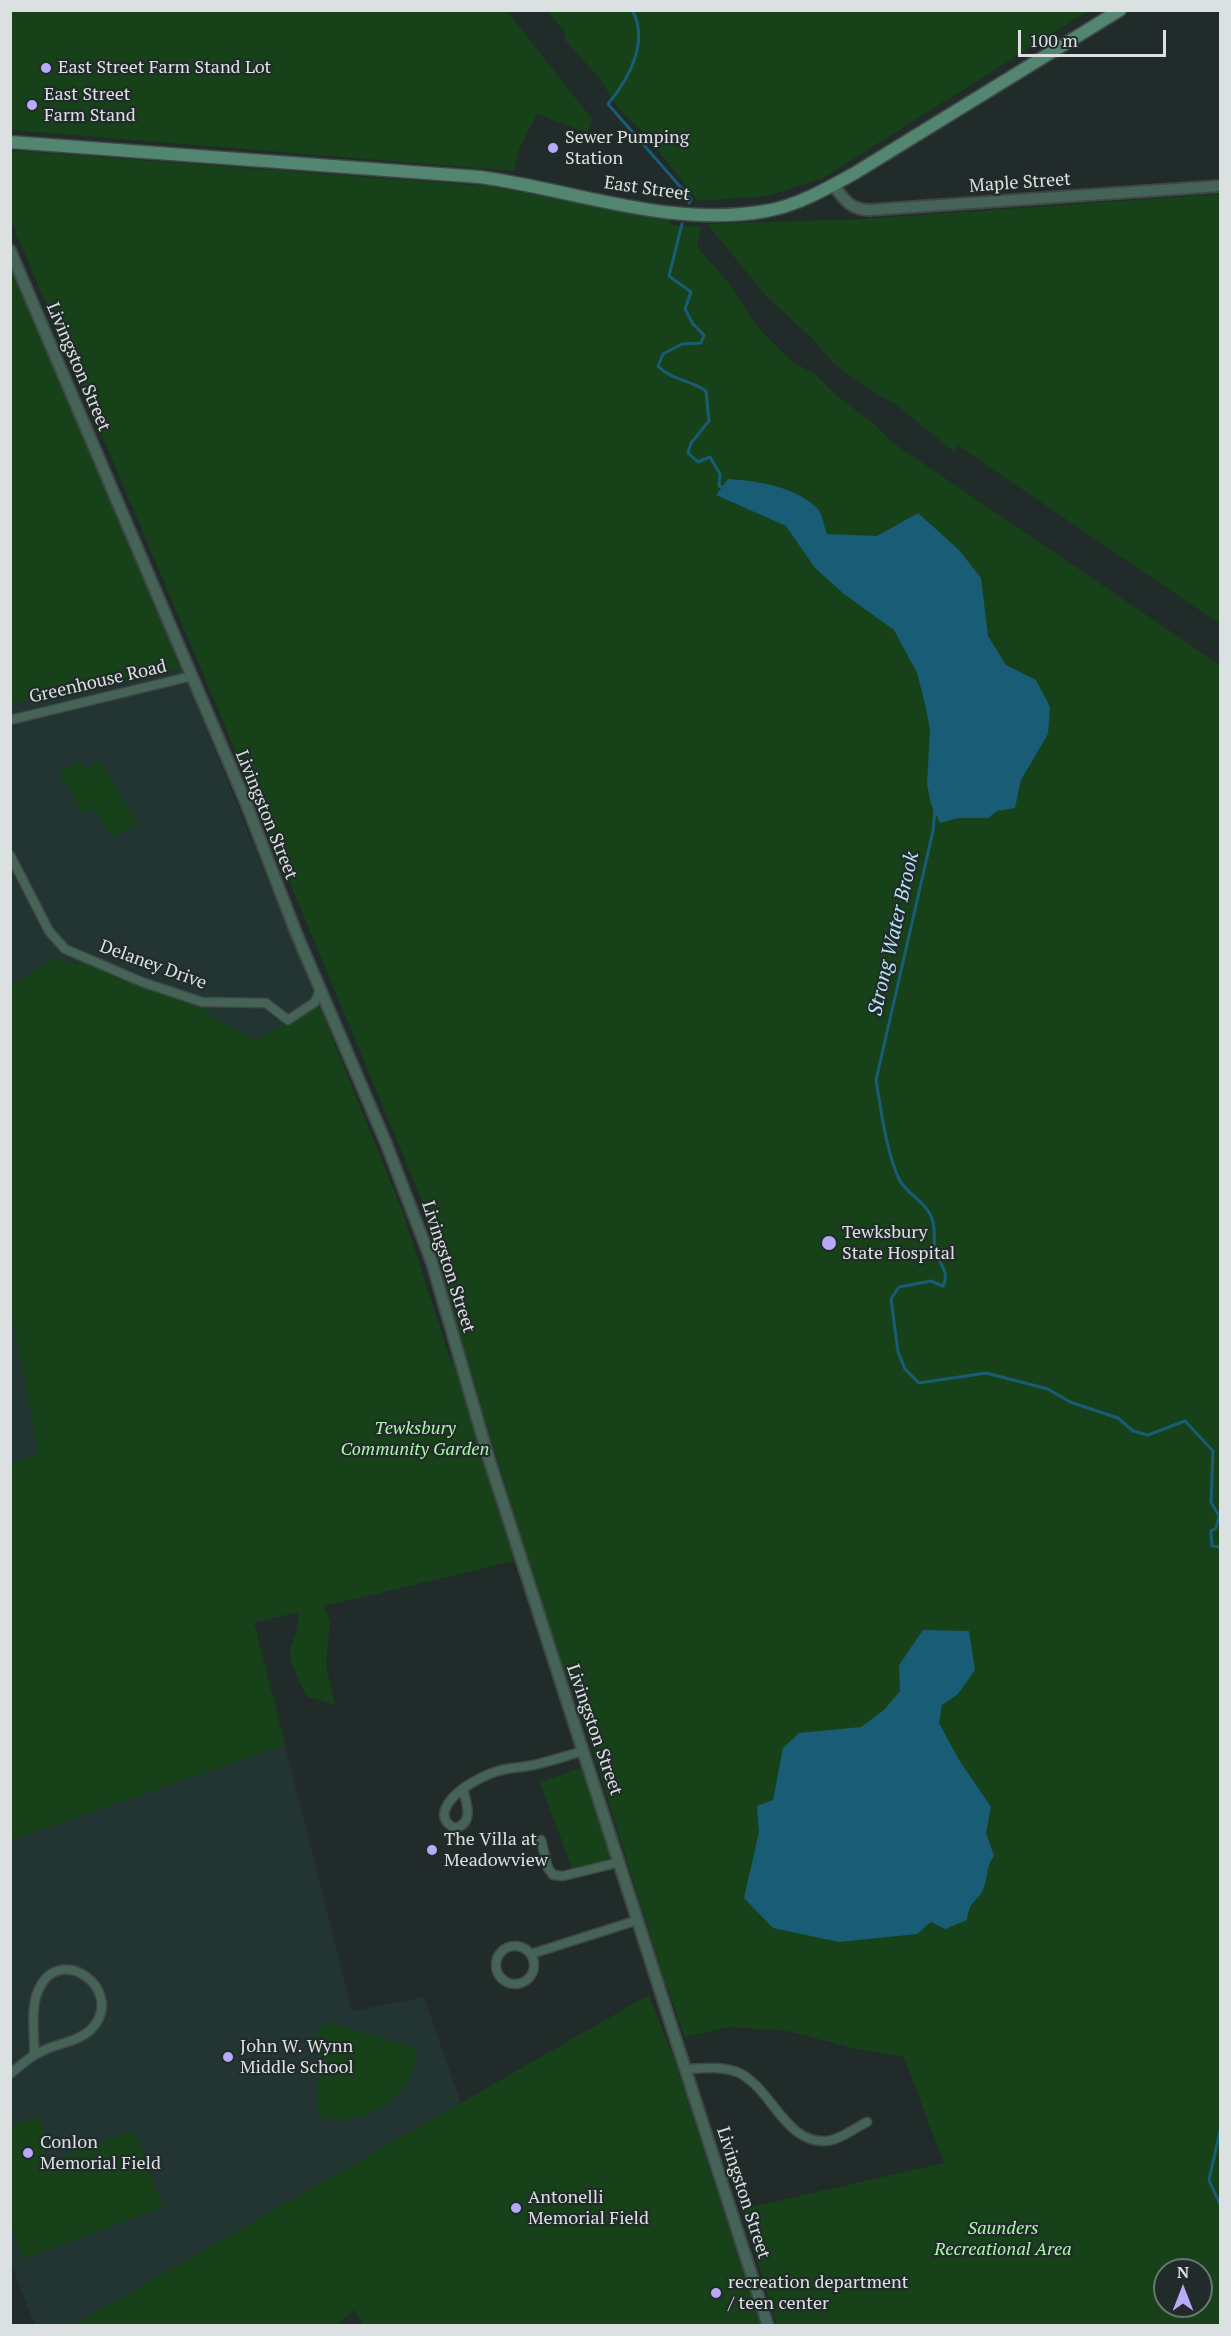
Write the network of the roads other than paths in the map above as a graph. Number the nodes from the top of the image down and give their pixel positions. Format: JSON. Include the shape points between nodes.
{"nodes":[{"id":1,"x":1120,"y":10,"type":"edge"},
{"id":2,"x":10,"y":142,"type":"edge"},
{"id":3,"x":833,"y":185,"type":"junction"},
{"id":4,"x":1221,"y":186,"type":"edge"},
{"id":5,"x":10,"y":250,"type":"edge"},
{"id":6,"x":192,"y":676,"type":"junction"},
{"id":7,"x":10,"y":720,"type":"edge"},
{"id":8,"x":10,"y":855,"type":"edge"},
{"id":9,"x":321,"y":990,"type":"junction"},
{"id":10,"x":584,"y":1751,"type":"junction"},
{"id":11,"x":463,"y":1790,"type":"dead end"},
{"id":12,"x":541,"y":1840,"type":"dead end"},
{"id":13,"x":620,"y":1862,"type":"junction"},
{"id":14,"x":638,"y":1920,"type":"junction"},
{"id":15,"x":531,"y":1954,"type":"junction"},
{"id":16,"x":34,"y":2055,"type":"junction"},
{"id":17,"x":686,"y":2069,"type":"junction"},
{"id":18,"x":10,"y":2074,"type":"edge"},
{"id":19,"x":867,"y":2122,"type":"dead end"},
{"id":20,"x":768,"y":2325,"type":"edge"}],
"edges":[{"from":1,"to":3,"type":"main road","name":"East Street"},
{"from":2,"to":3,"type":"main road","name":"East Street","via":[[480,177],[613,204],[693,214],[768,211]]},
{"from":3,"to":4,"type":"street","name":"Maple Street","via":[[854,209],[868,210]]},
{"from":5,"to":6,"type":"street","name":"Livingston Street"},
{"from":6,"to":7,"type":"street","name":"Greenhouse Road"},
{"from":6,"to":9,"type":"street","name":"Livingston Street"},
{"from":8,"to":9,"type":"street","name":"Delaney Drive","via":[[53,937],[65,948],[142,982],[202,1002],[266,1003],[288,1020],[315,1002]]},
{"from":9,"to":10,"type":"street","name":"Livingston Street","via":[[426,1246],[489,1459]]},
{"from":10,"to":11,"type":"street","via":[[493,1772]]},
{"from":10,"to":13,"type":"street","name":"Livingston Street"},
{"from":12,"to":13,"type":"street","via":[[553,1875]]},
{"from":13,"to":14,"type":"street","name":"Livingston Street"},
{"from":14,"to":15,"type":"street"},
{"from":14,"to":17,"type":"street","name":"Livingston Street"},
{"from":15,"to":15,"type":"street","via":[[521,1946],[507,1946],[495,1961],[498,1975],[507,1983],[525,1981],[533,1972]]},
{"from":16,"to":16,"type":"street","via":[[93,2028],[99,2018],[99,1996],[87,1976],[76,1970],[60,1970],[46,1978],[33,2010]]},
{"from":16,"to":18,"type":"street"},
{"from":17,"to":19,"type":"street","via":[[719,2068],[740,2073],[765,2094],[795,2130],[811,2139],[827,2141]]},
{"from":17,"to":20,"type":"street","name":"Livingston Street"}]}
